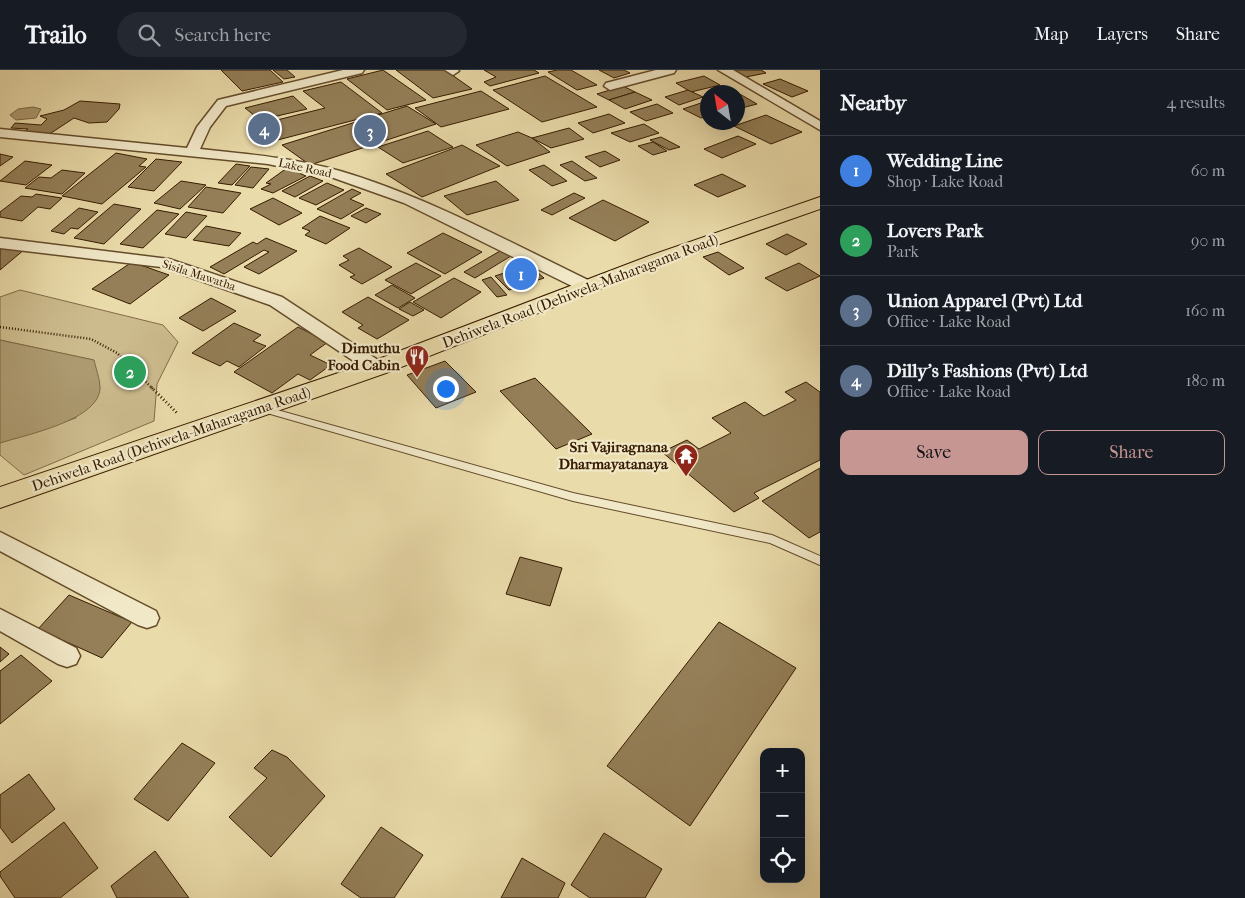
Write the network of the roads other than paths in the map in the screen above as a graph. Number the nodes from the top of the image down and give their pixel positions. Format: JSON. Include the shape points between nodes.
{"nodes":[{"id":1,"x":358,"y":70,"type":"edge"},
{"id":2,"x":670,"y":70,"type":"edge"},
{"id":3,"x":724,"y":70,"type":"edge"},
{"id":4,"x":610,"y":86,"type":"dead end"},
{"id":5,"x":820,"y":126,"type":"edge"},
{"id":6,"x":0,"y":133,"type":"edge"},
{"id":7,"x":192,"y":152,"type":"junction"},
{"id":8,"x":820,"y":203,"type":"edge"},
{"id":9,"x":0,"y":243,"type":"edge"},
{"id":10,"x":588,"y":287,"type":"junction"},
{"id":11,"x":377,"y":368,"type":"junction"},
{"id":12,"x":259,"y":408,"type":"junction"},
{"id":13,"x":0,"y":498,"type":"edge"},
{"id":14,"x":0,"y":541,"type":"edge"},
{"id":15,"x":820,"y":561,"type":"edge"},
{"id":16,"x":147,"y":618,"type":"dead end"},
{"id":17,"x":0,"y":619,"type":"edge"},
{"id":18,"x":67,"y":656,"type":"dead end"}],
"edges":[{"from":1,"to":7,"type":"street","via":[[222,103],[204,127]]},
{"from":2,"to":4,"type":"street"},
{"from":3,"to":5,"type":"street"},
{"from":6,"to":7,"type":"street","name":"Lake Road"},
{"from":7,"to":10,"type":"street","name":"Lake Road","via":[[268,160],[335,174],[372,186],[409,200]]},
{"from":8,"to":10,"type":"main road","name":"Dehiwela Road (Dehiwela-Maharagama Road)"},
{"from":9,"to":11,"type":"street","name":"Sisila Mawatha","via":[[164,262],[276,301]]},
{"from":10,"to":11,"type":"main road","name":"Dehiwela Road (Dehiwela-Maharagama Road)"},
{"from":11,"to":12,"type":"main road","name":"Dehiwela Road (Dehiwela-Maharagama Road)"},
{"from":12,"to":13,"type":"main road","name":"Dehiwela Road (Dehiwela-Maharagama Road)"},
{"from":12,"to":15,"type":"lane","via":[[573,497],[772,539]]},
{"from":14,"to":16,"type":"street"},
{"from":17,"to":18,"type":"street"}]}
